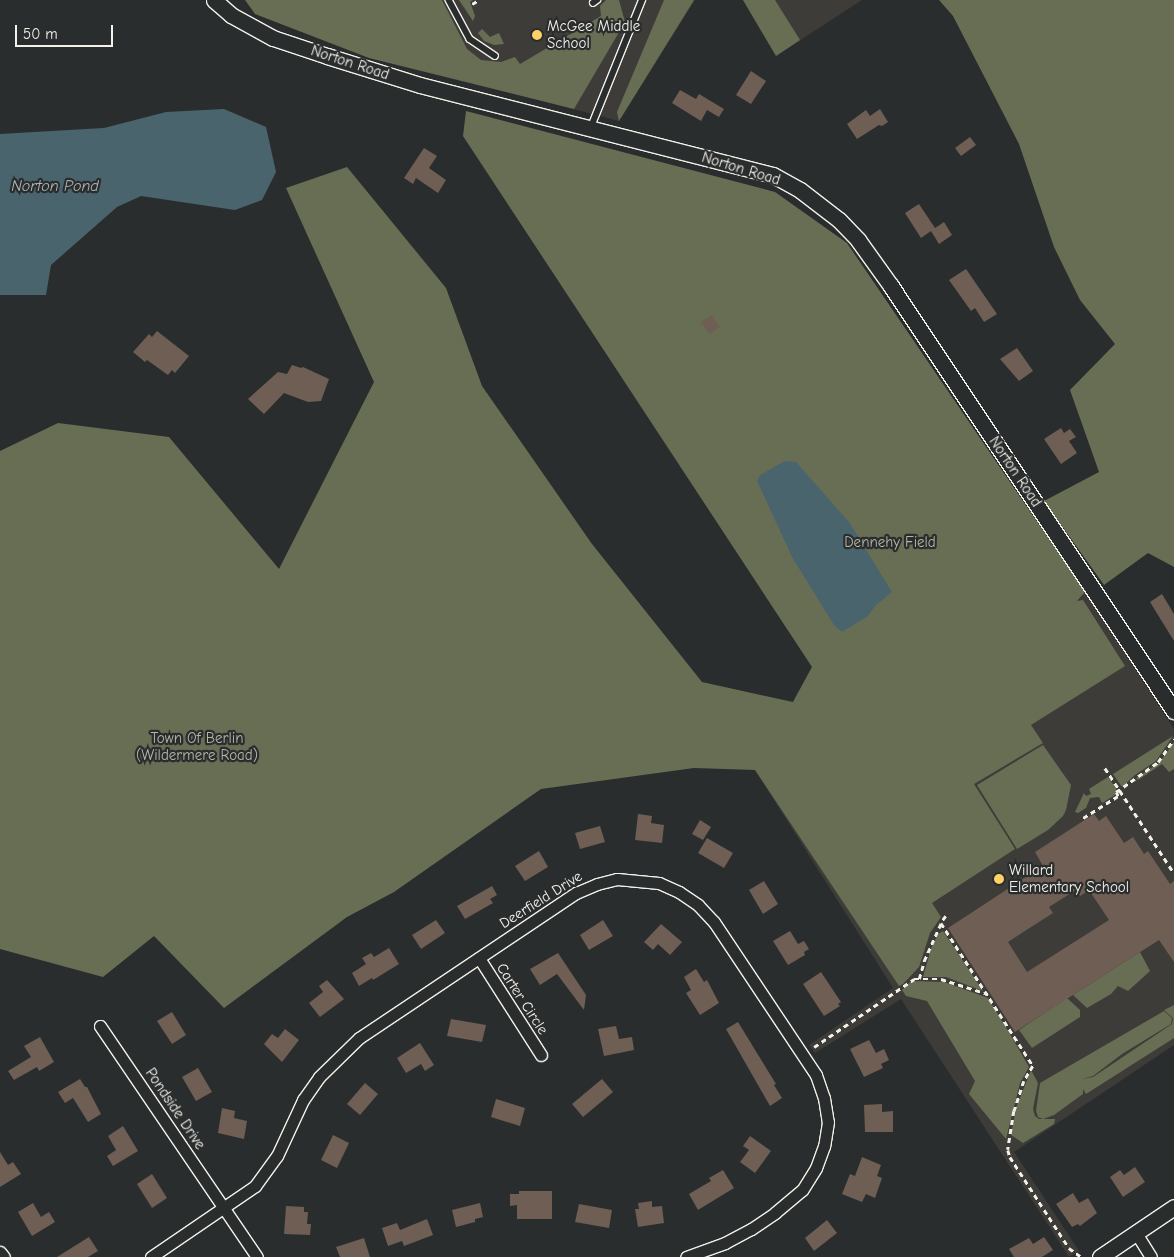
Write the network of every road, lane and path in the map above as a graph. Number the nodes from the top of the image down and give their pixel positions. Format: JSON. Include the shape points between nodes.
{"nodes":[{"id":1,"x":214,"y":0,"type":"edge"},
{"id":2,"x":449,"y":0,"type":"edge"},
{"id":3,"x":479,"y":0,"type":"edge"},
{"id":4,"x":642,"y":0,"type":"edge"},
{"id":5,"x":472,"y":4,"type":"dead end"},
{"id":6,"x":495,"y":56,"type":"dead end"},
{"id":7,"x":590,"y":129,"type":"junction"},
{"id":8,"x":1174,"y":711,"type":"edge"},
{"id":9,"x":1174,"y":739,"type":"edge"},
{"id":10,"x":1105,"y":768,"type":"dead end"},
{"id":11,"x":1120,"y":790,"type":"junction"},
{"id":12,"x":1083,"y":818,"type":"dead end"},
{"id":13,"x":1174,"y":873,"type":"edge"},
{"id":14,"x":946,"y":916,"type":"dead end"},
{"id":15,"x":941,"y":923,"type":"junction"},
{"id":16,"x":479,"y":958,"type":"junction"},
{"id":17,"x":919,"y":979,"type":"junction"},
{"id":18,"x":988,"y":994,"type":"junction"},
{"id":19,"x":100,"y":1026,"type":"dead end"},
{"id":20,"x":814,"y":1047,"type":"dead end"},
{"id":21,"x":541,"y":1055,"type":"dead end"},
{"id":22,"x":1174,"y":1206,"type":"edge"},
{"id":23,"x":224,"y":1209,"type":"junction"},
{"id":24,"x":1136,"y":1233,"type":"junction"},
{"id":25,"x":0,"y":1252,"type":"edge"},
{"id":26,"x":1080,"y":1256,"type":"edge"},
{"id":27,"x":4,"y":1257,"type":"edge"},
{"id":28,"x":151,"y":1257,"type":"edge"},
{"id":29,"x":257,"y":1257,"type":"edge"},
{"id":30,"x":686,"y":1257,"type":"edge"},
{"id":31,"x":1100,"y":1257,"type":"edge"},
{"id":32,"x":1151,"y":1257,"type":"edge"}],
"edges":[{"from":1,"to":7,"type":"main road","name":"Norton Road","via":[[231,16],[309,50],[420,85]]},
{"from":2,"to":6,"type":"lane","via":[[470,40]]},
{"from":3,"to":5,"type":"path"},
{"from":4,"to":7,"type":"lane"},
{"from":7,"to":8,"type":"main road","name":"Norton Road","via":[[773,176],[800,190],[839,220],[858,240],[891,286]]},
{"from":9,"to":11,"type":"path","via":[[1158,762]]},
{"from":10,"to":11,"type":"path"},
{"from":11,"to":12,"type":"path","via":[[1116,792],[1118,796]]},
{"from":11,"to":13,"type":"path"},
{"from":14,"to":15,"type":"path"},
{"from":15,"to":17,"type":"path"},
{"from":15,"to":18,"type":"path"},
{"from":16,"to":21,"type":"street","name":"Carter Circle"},
{"from":16,"to":23,"type":"street","name":"Deerfield Drive","via":[[384,1020],[336,1058],[303,1100],[268,1170],[255,1186]]},
{"from":16,"to":30,"type":"street","name":"Deerfield Drive","via":[[576,893],[616,879],[659,884],[679,892],[714,922],[816,1075],[828,1122],[816,1168],[802,1190],[751,1229],[725,1243]]},
{"from":17,"to":18,"type":"path","via":[[941,979]]},
{"from":17,"to":20,"type":"path","via":[[910,981]]},
{"from":18,"to":26,"type":"path","via":[[1033,1066],[1014,1111],[1008,1150],[1010,1157],[1069,1248]]},
{"from":19,"to":23,"type":"street","name":"Pondside Drive"},
{"from":22,"to":24,"type":"main road"},
{"from":23,"to":28,"type":"street","name":"Deerfield Drive"},
{"from":23,"to":29,"type":"street"},
{"from":24,"to":31,"type":"main road"},
{"from":24,"to":32,"type":"street"},
{"from":25,"to":27,"type":"street"}]}
